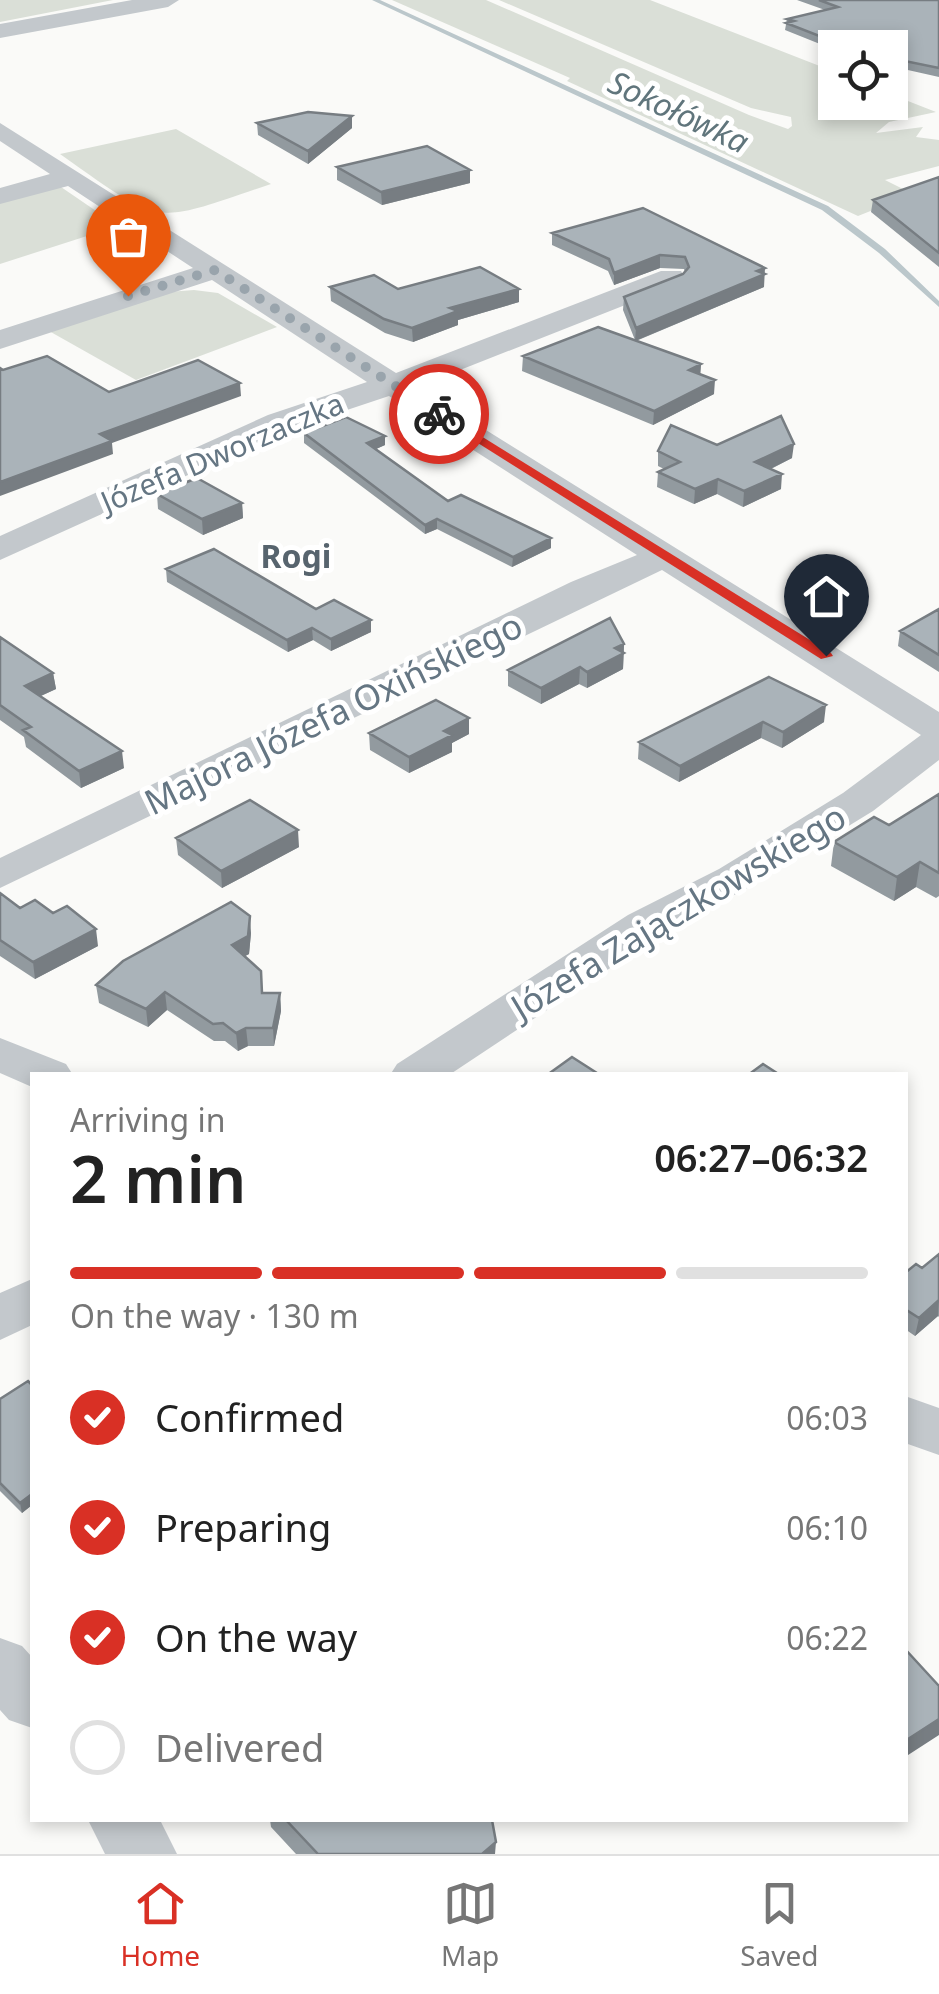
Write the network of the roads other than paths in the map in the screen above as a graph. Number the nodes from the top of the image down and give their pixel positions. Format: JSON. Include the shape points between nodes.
{"nodes":[{"id":1,"x":168,"y":0,"type":"edge"},
{"id":2,"x":0,"y":31,"type":"edge"},
{"id":3,"x":0,"y":130,"type":"edge"},
{"id":4,"x":69,"y":177,"type":"junction"},
{"id":5,"x":0,"y":196,"type":"edge"},
{"id":6,"x":215,"y":270,"type":"junction"},
{"id":7,"x":671,"y":277,"type":"edge"},
{"id":8,"x":0,"y":340,"type":"edge"},
{"id":9,"x":392,"y":384,"type":"junction"},
{"id":10,"x":0,"y":549,"type":"edge"},
{"id":11,"x":667,"y":555,"type":"junction"},
{"id":12,"x":939,"y":728,"type":"edge"},
{"id":13,"x":939,"y":741,"type":"edge"},
{"id":14,"x":0,"y":875,"type":"edge"},
{"id":15,"x":0,"y":1054,"type":"edge"},
{"id":16,"x":42,"y":1072,"type":"edge"},
{"id":17,"x":419,"y":1072,"type":"edge"},
{"id":18,"x":30,"y":1301,"type":"edge"},
{"id":19,"x":0,"y":1319,"type":"edge"},
{"id":20,"x":908,"y":1420,"type":"edge"},
{"id":21,"x":939,"y":1432,"type":"edge"},
{"id":22,"x":0,"y":1666,"type":"edge"},
{"id":23,"x":30,"y":1698,"type":"edge"},
{"id":24,"x":123,"y":1822,"type":"edge"},
{"id":25,"x":142,"y":1854,"type":"edge"}],
"edges":[{"from":1,"to":2,"type":"street"},
{"from":3,"to":4,"type":"street"},
{"from":4,"to":5,"type":"street"},
{"from":4,"to":6,"type":"street"},
{"from":6,"to":8,"type":"street"},
{"from":6,"to":9,"type":"street"},
{"from":7,"to":9,"type":"street","name":"Józefa Dworzaczka"},
{"from":9,"to":10,"type":"street","name":"Józefa Dworzaczka","via":[[204,452]]},
{"from":9,"to":11,"type":"street"},
{"from":11,"to":12,"type":"street"},
{"from":11,"to":14,"type":"street","name":"Majora Józefa Oxińskiego"},
{"from":13,"to":17,"type":"street","name":"Józefa Zajączkowskiego","via":[[858,802],[644,926]]},
{"from":15,"to":16,"type":"street"},
{"from":18,"to":19,"type":"street"},
{"from":20,"to":21,"type":"street"},
{"from":22,"to":23,"type":"street"},
{"from":24,"to":25,"type":"street"}]}
